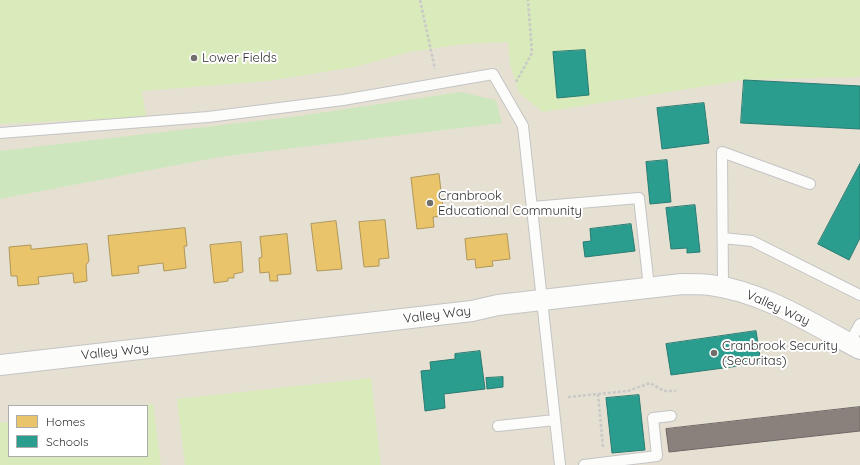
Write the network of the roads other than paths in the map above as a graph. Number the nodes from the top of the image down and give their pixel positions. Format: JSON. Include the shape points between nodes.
{"nodes":[{"id":1,"x":0,"y":133,"type":"edge"},
{"id":2,"x":810,"y":184,"type":"dead end"},
{"id":3,"x":532,"y":207,"type":"junction"},
{"id":4,"x":723,"y":238,"type":"junction"},
{"id":5,"x":649,"y":287,"type":"junction"},
{"id":6,"x":723,"y":287,"type":"junction"},
{"id":7,"x":860,"y":295,"type":"edge"},
{"id":8,"x":541,"y":300,"type":"junction"},
{"id":9,"x":860,"y":324,"type":"edge"},
{"id":10,"x":854,"y":346,"type":"edge"},
{"id":11,"x":0,"y":364,"type":"edge"},
{"id":12,"x":672,"y":416,"type":"dead end"},
{"id":13,"x":555,"y":420,"type":"junction"},
{"id":14,"x":498,"y":426,"type":"dead end"},
{"id":15,"x":560,"y":465,"type":"edge"},
{"id":16,"x":584,"y":465,"type":"edge"}],
"edges":[{"from":1,"to":3,"type":"lane","via":[[208,118],[343,100],[493,74],[523,126]]},
{"from":2,"to":4,"type":"lane","via":[[722,152]]},
{"from":3,"to":5,"type":"lane","via":[[639,198]]},
{"from":3,"to":8,"type":"lane"},
{"from":4,"to":6,"type":"lane"},
{"from":4,"to":7,"type":"lane","via":[[752,241]]},
{"from":5,"to":6,"type":"street","name":"Valley Way","via":[[682,284]]},
{"from":5,"to":8,"type":"street","name":"Valley Way"},
{"from":6,"to":10,"type":"street","name":"Valley Way","via":[[766,300]]},
{"from":8,"to":11,"type":"street","name":"Valley Way","via":[[472,311]]},
{"from":8,"to":13,"type":"lane"},
{"from":9,"to":10,"type":"lane"},
{"from":12,"to":16,"type":"lane","via":[[653,418],[657,456]]},
{"from":13,"to":14,"type":"lane"},
{"from":13,"to":15,"type":"lane"}]}
